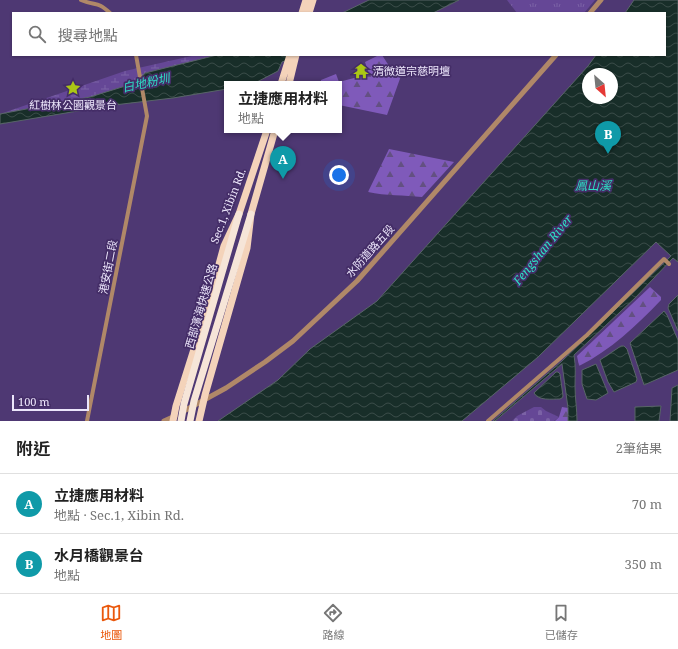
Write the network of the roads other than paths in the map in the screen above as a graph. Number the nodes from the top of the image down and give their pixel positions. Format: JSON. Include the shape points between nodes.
{"nodes":[{"id":1,"x":81,"y":0,"type":"edge"},
{"id":2,"x":306,"y":0,"type":"edge"},
{"id":3,"x":313,"y":0,"type":"edge"},
{"id":4,"x":601,"y":0,"type":"edge"},
{"id":5,"x":100,"y":1,"type":"edge"},
{"id":6,"x":109,"y":12,"type":"edge"},
{"id":7,"x":302,"y":12,"type":"edge"},
{"id":8,"x":309,"y":12,"type":"edge"},
{"id":9,"x":591,"y":12,"type":"edge"},
{"id":10,"x":136,"y":56,"type":"edge"},
{"id":11,"x":555,"y":56,"type":"edge"},
{"id":12,"x":292,"y":58,"type":"edge"},
{"id":13,"x":283,"y":81,"type":"edge"},
{"id":14,"x":289,"y":81,"type":"edge"},
{"id":15,"x":266,"y":133,"type":"edge"},
{"id":16,"x":275,"y":133,"type":"edge"},
{"id":17,"x":239,"y":214,"type":"junction"},
{"id":18,"x":251,"y":214,"type":"junction"},
{"id":19,"x":669,"y":264,"type":"dead end"},
{"id":20,"x":489,"y":420,"type":"edge"},
{"id":21,"x":87,"y":421,"type":"edge"},
{"id":22,"x":164,"y":421,"type":"edge"},
{"id":23,"x":173,"y":421,"type":"edge"},
{"id":24,"x":181,"y":421,"type":"edge"},
{"id":25,"x":190,"y":421,"type":"edge"},
{"id":26,"x":199,"y":421,"type":"edge"}],
"edges":[{"from":1,"to":5,"type":"street"},
{"from":2,"to":7,"type":"main road"},
{"from":3,"to":8,"type":"main road"},
{"from":4,"to":9,"type":"street"},
{"from":5,"to":6,"type":"street"},
{"from":10,"to":21,"type":"street","name":"港安街二段","via":[[147,116]]},
{"from":11,"to":22,"type":"street","name":"水防道路五段","via":[[357,281],[293,341],[226,388]]},
{"from":12,"to":13,"type":"main road"},
{"from":12,"to":14,"type":"main road"},
{"from":15,"to":17,"type":"main road","name":"Sec.1, Xibin Rd."},
{"from":16,"to":18,"type":"main road","name":"Sec.1, Xibin Rd."},
{"from":17,"to":23,"type":"main road","name":"Sec.1, Xibin Rd.","via":[[224,246]]},
{"from":17,"to":24,"type":"highway","name":"西部濱海快速公路"},
{"from":18,"to":25,"type":"highway","name":"西部濱海快速公路"},
{"from":18,"to":26,"type":"main road","name":"Sec.1, Xibin Rd.","via":[[247,248]]},
{"from":19,"to":20,"type":"street","via":[[664,260],[587,334]]}]}
